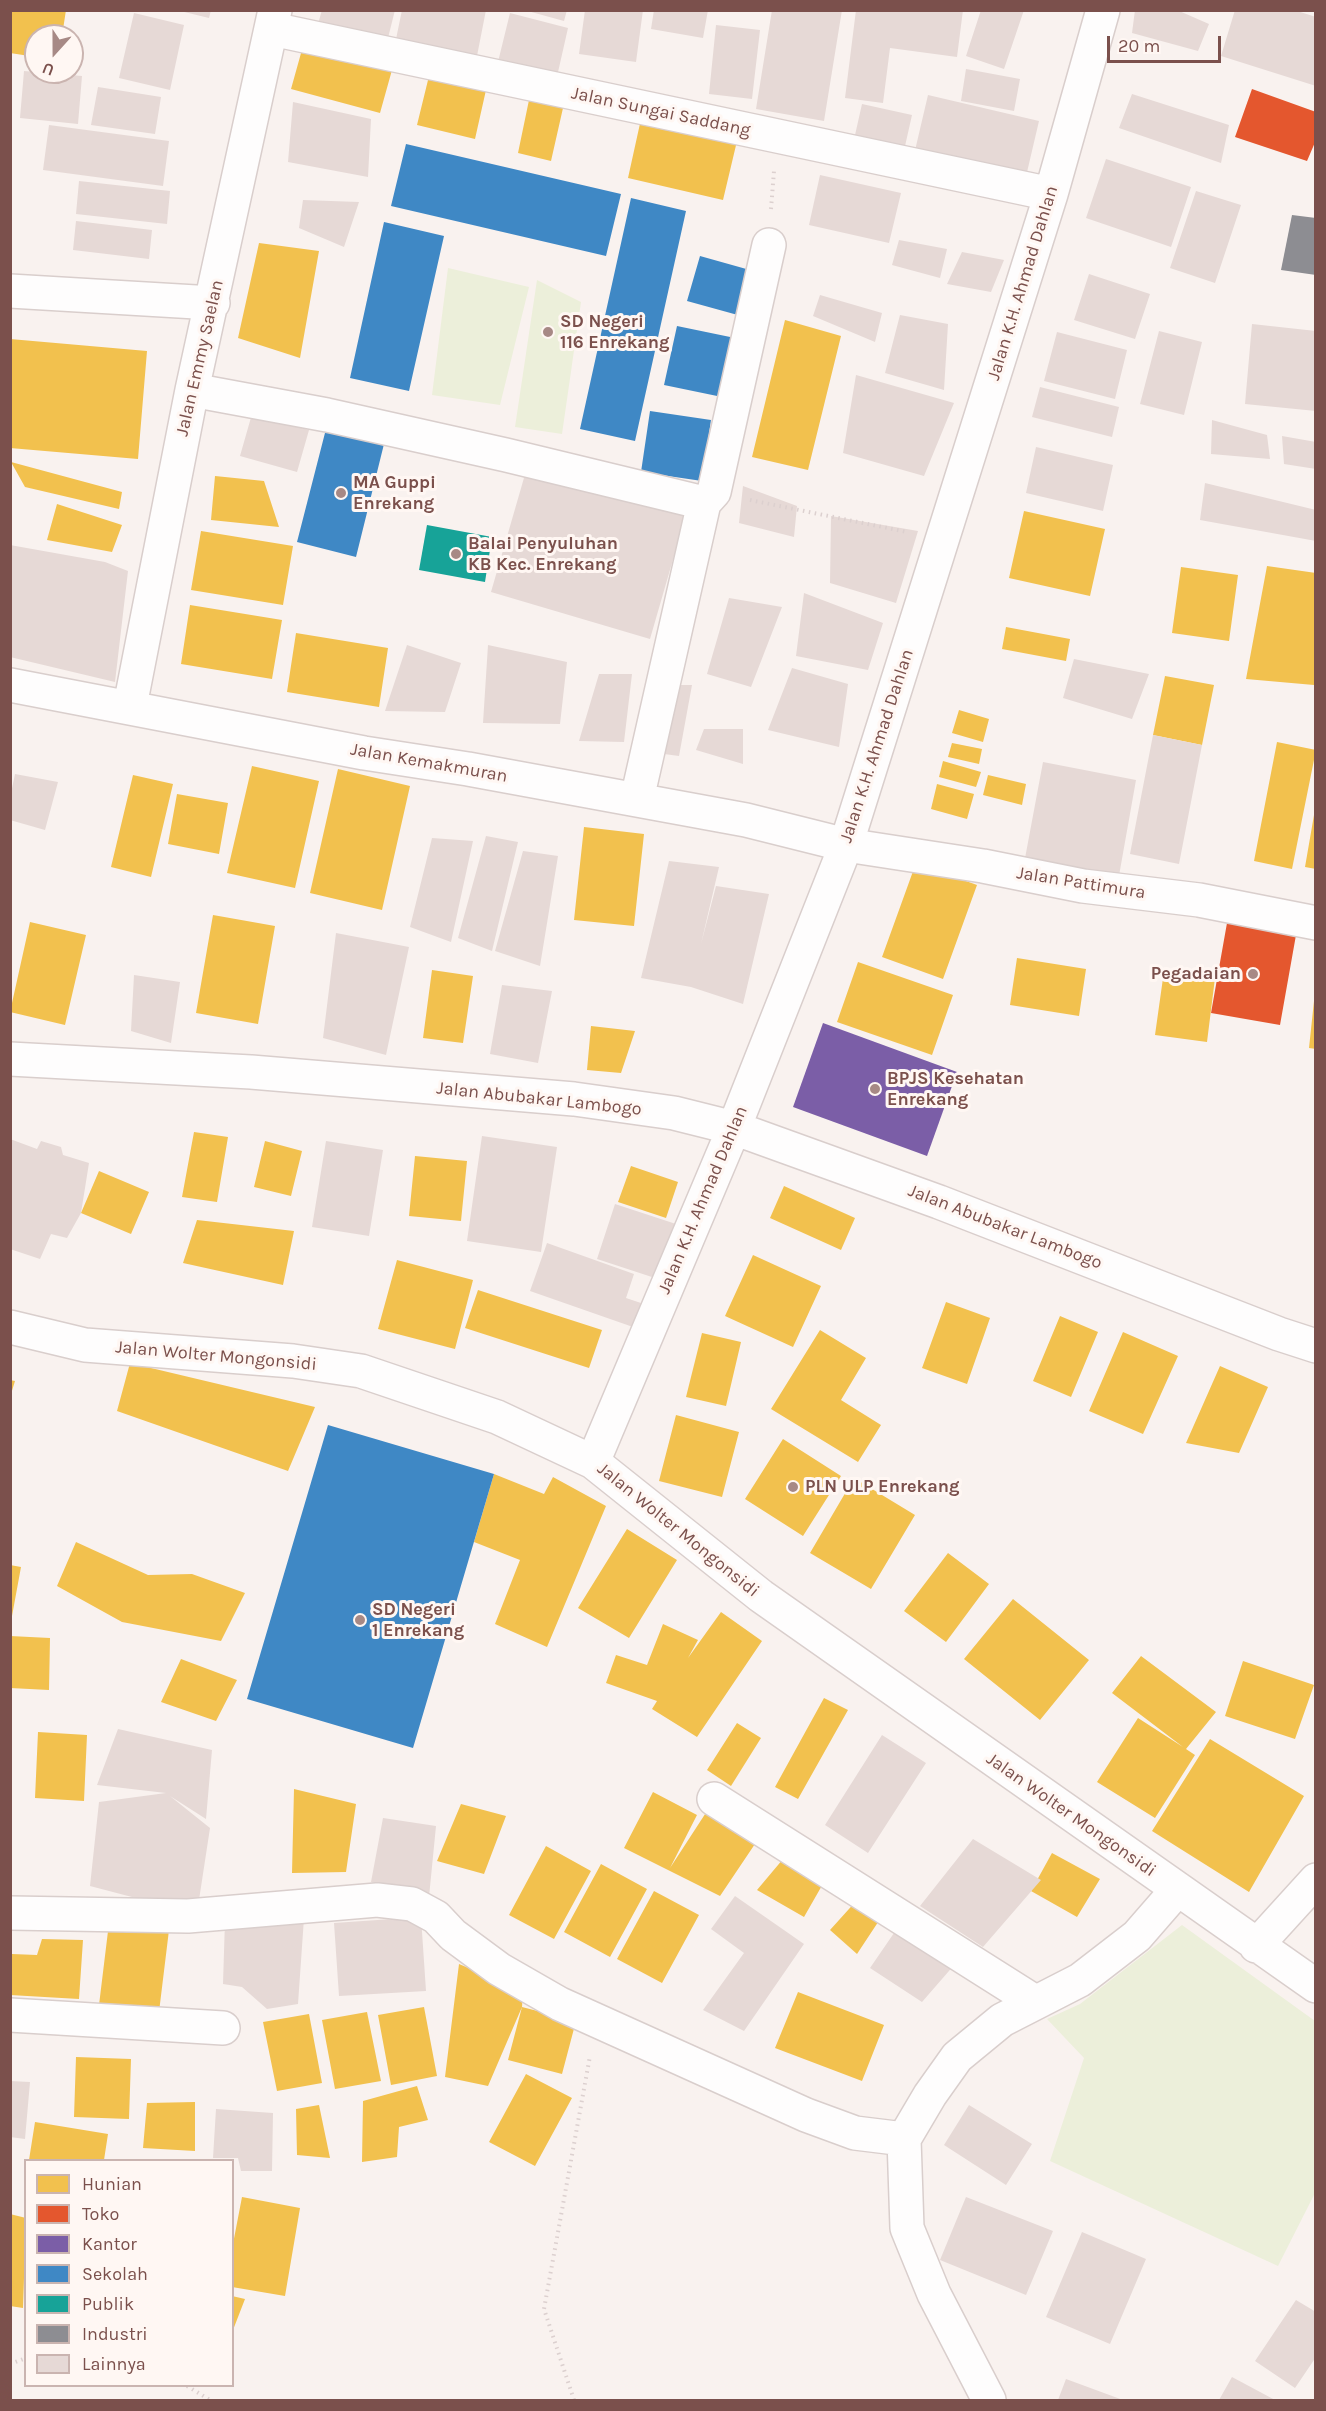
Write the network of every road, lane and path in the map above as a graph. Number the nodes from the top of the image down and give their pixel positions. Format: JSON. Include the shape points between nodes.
{"nodes":[{"id":1,"x":1103,"y":10,"type":"edge"},
{"id":2,"x":274,"y":20,"type":"edge"},
{"id":3,"x":776,"y":136,"type":"junction"},
{"id":4,"x":1051,"y":194,"type":"junction"},
{"id":5,"x":769,"y":245,"type":"joint"},
{"id":6,"x":10,"y":291,"type":"edge"},
{"id":7,"x":213,"y":303,"type":"junction"},
{"id":8,"x":192,"y":390,"type":"junction"},
{"id":9,"x":709,"y":498,"type":"junction"},
{"id":10,"x":942,"y":540,"type":"junction"},
{"id":11,"x":10,"y":685,"type":"edge"},
{"id":12,"x":130,"y":706,"type":"junction"},
{"id":13,"x":637,"y":799,"type":"junction"},
{"id":14,"x":846,"y":845,"type":"junction"},
{"id":15,"x":1316,"y":922,"type":"edge"},
{"id":16,"x":10,"y":1059,"type":"edge"},
{"id":17,"x":734,"y":1128,"type":"junction"},
{"id":18,"x":10,"y":1327,"type":"edge"},
{"id":19,"x":1316,"y":1346,"type":"edge"},
{"id":20,"x":593,"y":1462,"type":"junction"},
{"id":21,"x":714,"y":1799,"type":"dead end"},
{"id":22,"x":1316,"y":1880,"type":"edge"},
{"id":23,"x":1177,"y":1890,"type":"junction"},
{"id":24,"x":10,"y":1913,"type":"edge"},
{"id":25,"x":1256,"y":1946,"type":"junction"},
{"id":26,"x":1316,"y":1986,"type":"edge"},
{"id":27,"x":1035,"y":2002,"type":"junction"},
{"id":28,"x":10,"y":2015,"type":"edge"},
{"id":29,"x":597,"y":2019,"type":"junction"},
{"id":30,"x":223,"y":2028,"type":"dead end"},
{"id":31,"x":904,"y":2139,"type":"junction"},
{"id":32,"x":190,"y":2387,"type":"edge"},
{"id":33,"x":210,"y":2400,"type":"edge"},
{"id":34,"x":574,"y":2400,"type":"edge"},
{"id":35,"x":989,"y":2400,"type":"edge"}],
"edges":[{"from":1,"to":4,"type":"street","name":"Jalan K.H. Ahmad Dahlan"},
{"from":2,"to":3,"type":"street","name":"Jalan Sungai Saddang"},
{"from":2,"to":7,"type":"street","name":"Jalan Emmy Saelan"},
{"from":3,"to":4,"type":"street","name":"Jalan Sungai Saddang"},
{"from":3,"to":5,"type":"path"},
{"from":4,"to":10,"type":"street","name":"Jalan K.H. Ahmad Dahlan"},
{"from":5,"to":9,"type":"street"},
{"from":6,"to":7,"type":"street"},
{"from":7,"to":8,"type":"street","name":"Jalan Emmy Saelan"},
{"from":8,"to":9,"type":"street"},
{"from":8,"to":12,"type":"street","name":"Jalan Emmy Saelan"},
{"from":9,"to":10,"type":"path"},
{"from":9,"to":13,"type":"street"},
{"from":10,"to":14,"type":"street","name":"Jalan K.H. Ahmad Dahlan"},
{"from":11,"to":12,"type":"street","name":"Jalan Kemakmuran"},
{"from":12,"to":13,"type":"street","name":"Jalan Kemakmuran","via":[[364,753]]},
{"from":13,"to":14,"type":"street","name":"Jalan Kemakmuran"},
{"from":14,"to":15,"type":"street","name":"Jalan Pattimura"},
{"from":14,"to":17,"type":"street","name":"Jalan K.H. Ahmad Dahlan"},
{"from":16,"to":17,"type":"street","name":"Jalan Abubakar Lambogo","via":[[251,1072],[574,1099],[674,1113]]},
{"from":17,"to":19,"type":"street","name":"Jalan Abubakar Lambogo"},
{"from":17,"to":20,"type":"street","name":"Jalan K.H. Ahmad Dahlan"},
{"from":18,"to":20,"type":"street","name":"Jalan Wolter Mongonsidi","via":[[85,1345],[293,1361],[362,1371],[497,1417]]},
{"from":20,"to":23,"type":"street","name":"Jalan Wolter Mongonsidi","via":[[761,1596]]},
{"from":21,"to":27,"type":"street"},
{"from":22,"to":25,"type":"street"},
{"from":23,"to":25,"type":"street","name":"Jalan Wolter Mongonsidi"},
{"from":23,"to":27,"type":"street","via":[[1137,1936],[1080,1980]]},
{"from":24,"to":29,"type":"street","via":[[188,1916],[317,1903],[377,1900],[412,1904],[436,1917],[453,1935],[499,1969],[560,2004]]},
{"from":25,"to":26,"type":"street","name":"Jalan Wolter Mongonsidi"},
{"from":27,"to":31,"type":"street","via":[[1002,2020],[957,2057]]},
{"from":28,"to":30,"type":"street"},
{"from":29,"to":31,"type":"street","via":[[806,2115],[855,2133]]},
{"from":29,"to":34,"type":"path","via":[[544,2309]]},
{"from":31,"to":35,"type":"street","via":[[907,2228],[934,2294]]},
{"from":32,"to":33,"type":"path"}]}
